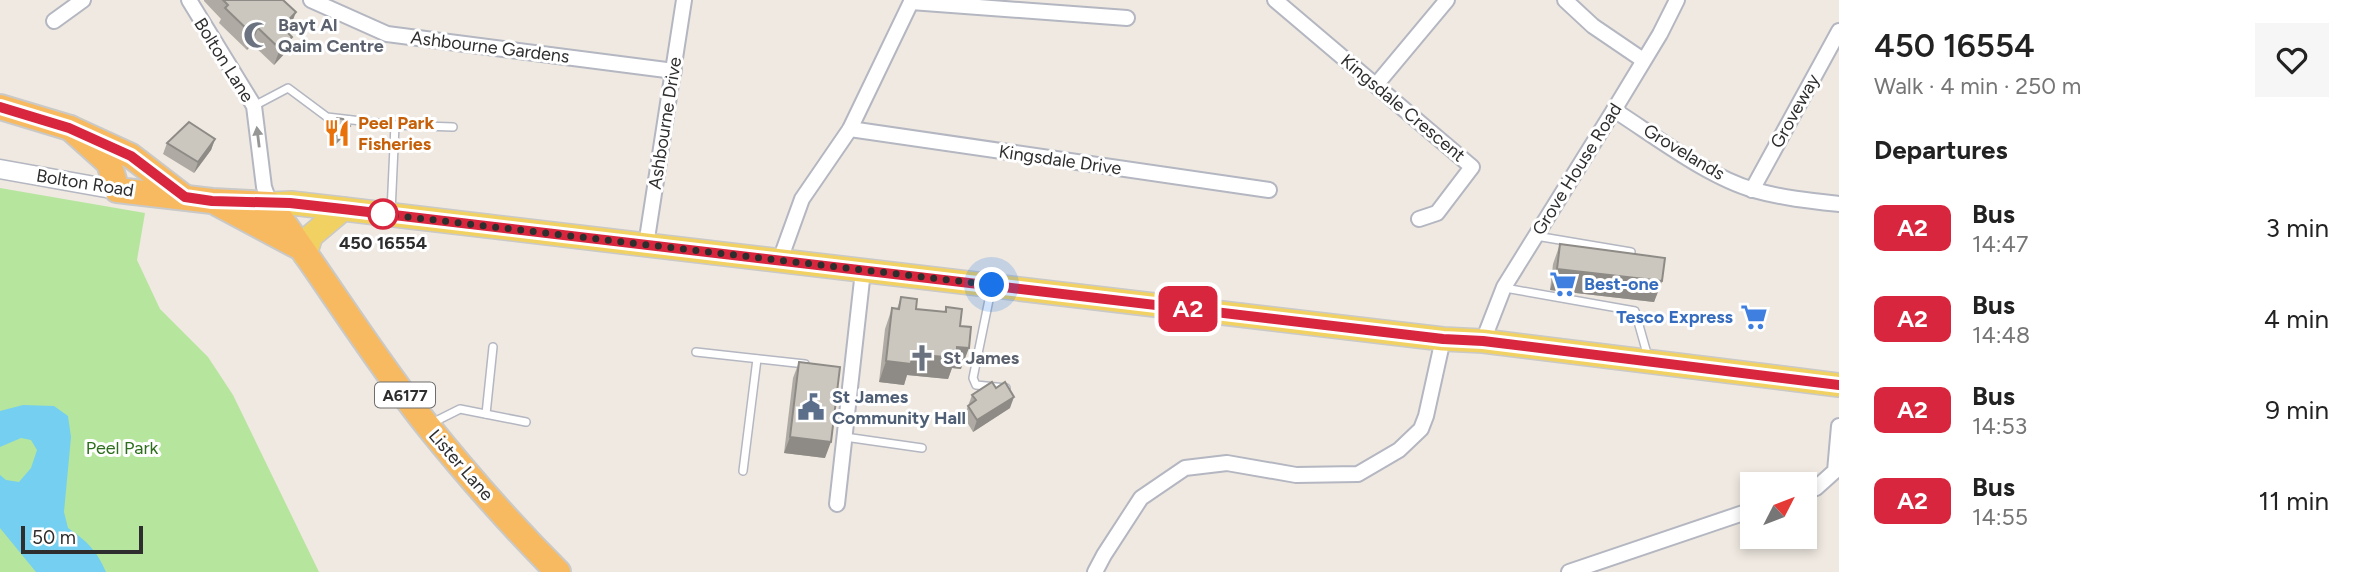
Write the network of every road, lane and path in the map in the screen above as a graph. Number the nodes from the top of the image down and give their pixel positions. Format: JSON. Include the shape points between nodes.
{"nodes":[{"id":1,"x":83,"y":0,"type":"edge"},
{"id":2,"x":189,"y":0,"type":"edge"},
{"id":3,"x":684,"y":0,"type":"edge"},
{"id":4,"x":1275,"y":0,"type":"edge"},
{"id":5,"x":1447,"y":0,"type":"edge"},
{"id":6,"x":1565,"y":0,"type":"edge"},
{"id":7,"x":1677,"y":0,"type":"edge"},
{"id":8,"x":317,"y":1,"type":"edge"},
{"id":9,"x":911,"y":1,"type":"edge"},
{"id":10,"x":1127,"y":18,"type":"dead end"},
{"id":11,"x":54,"y":21,"type":"dead end"},
{"id":12,"x":1839,"y":32,"type":"edge"},
{"id":13,"x":1643,"y":60,"type":"junction"},
{"id":14,"x":674,"y":71,"type":"junction"},
{"id":15,"x":1376,"y":85,"type":"junction"},
{"id":16,"x":254,"y":106,"type":"junction"},
{"id":17,"x":0,"y":107,"type":"edge"},
{"id":18,"x":1615,"y":110,"type":"junction"},
{"id":19,"x":395,"y":125,"type":"junction"},
{"id":20,"x":453,"y":127,"type":"dead end"},
{"id":21,"x":69,"y":128,"type":"junction"},
{"id":22,"x":850,"y":129,"type":"junction"},
{"id":23,"x":0,"y":169,"type":"edge"},
{"id":24,"x":117,"y":190,"type":"junction"},
{"id":25,"x":1269,"y":190,"type":"dead end"},
{"id":26,"x":1752,"y":190,"type":"junction"},
{"id":27,"x":185,"y":197,"type":"junction"},
{"id":28,"x":212,"y":201,"type":"junction"},
{"id":29,"x":270,"y":204,"type":"junction"},
{"id":30,"x":1839,"y":204,"type":"edge"},
{"id":31,"x":343,"y":209,"type":"junction"},
{"id":32,"x":391,"y":215,"type":"junction"},
{"id":33,"x":1419,"y":219,"type":"dead end"},
{"id":34,"x":1536,"y":236,"type":"junction"},
{"id":35,"x":646,"y":245,"type":"junction"},
{"id":36,"x":303,"y":251,"type":"junction"},
{"id":37,"x":1630,"y":252,"type":"edge"},
{"id":38,"x":780,"y":260,"type":"junction"},
{"id":39,"x":863,"y":271,"type":"junction"},
{"id":40,"x":992,"y":285,"type":"junction"},
{"id":41,"x":1504,"y":288,"type":"junction"},
{"id":42,"x":1443,"y":339,"type":"junction"},
{"id":43,"x":1483,"y":341,"type":"junction"},
{"id":44,"x":494,"y":347,"type":"dead end"},
{"id":45,"x":696,"y":352,"type":"dead end"},
{"id":46,"x":757,"y":359,"type":"junction"},
{"id":47,"x":1650,"y":362,"type":"junction"},
{"id":48,"x":816,"y":365,"type":"edge"},
{"id":49,"x":1839,"y":385,"type":"edge"},
{"id":50,"x":1008,"y":388,"type":"edge"},
{"id":51,"x":486,"y":414,"type":"junction"},
{"id":52,"x":526,"y":422,"type":"dead end"},
{"id":53,"x":427,"y":425,"type":"junction"},
{"id":54,"x":1839,"y":426,"type":"edge"},
{"id":55,"x":844,"y":436,"type":"junction"},
{"id":56,"x":922,"y":448,"type":"dead end"},
{"id":57,"x":743,"y":471,"type":"dead end"},
{"id":58,"x":1817,"y":487,"type":"edge"},
{"id":59,"x":837,"y":504,"type":"dead end"},
{"id":60,"x":1740,"y":514,"type":"edge"},
{"id":61,"x":558,"y":572,"type":"edge"},
{"id":62,"x":1095,"y":572,"type":"edge"},
{"id":63,"x":1569,"y":572,"type":"edge"}],
"edges":[{"from":1,"to":11,"type":"street"},
{"from":2,"to":16,"type":"street","name":"Bolton Lane"},
{"from":3,"to":14,"type":"street","name":"Ashbourne Drive"},
{"from":4,"to":15,"type":"street","name":"Kingsdale Crescent"},
{"from":5,"to":15,"type":"street"},
{"from":6,"to":13,"type":"street","via":[[1593,26]]},
{"from":7,"to":13,"type":"street","name":"Grove House Road"},
{"from":8,"to":14,"type":"street","name":"Ashbourne Gardens","via":[[387,34]]},
{"from":9,"to":10,"type":"street"},
{"from":9,"to":22,"type":"street"},
{"from":12,"to":26,"type":"street","name":"Groveway"},
{"from":13,"to":18,"type":"street","name":"Grove House Road"},
{"from":14,"to":35,"type":"street","name":"Ashbourne Drive"},
{"from":15,"to":33,"type":"street","name":"Kingsdale Crescent","via":[[1472,167],[1437,213]]},
{"from":16,"to":19,"type":"lane","via":[[288,88],[327,117]]},
{"from":29,"to":16,"type":"street","name":"Bolton Lane","one_way":true},
{"from":17,"to":21,"type":"highway","number":"A6177"},
{"from":18,"to":26,"type":"street","name":"Grovelands","via":[[1698,165]]},
{"from":18,"to":34,"type":"street","name":"Grove House Road"},
{"from":19,"to":20,"type":"lane"},
{"from":19,"to":32,"type":"lane"},
{"from":21,"to":24,"type":"highway","via":[[109,163]]},
{"from":21,"to":27,"type":"highway","number":"A6177","via":[[131,156]]},
{"from":22,"to":25,"type":"street","name":"Kingsdale Drive"},
{"from":22,"to":38,"type":"street","via":[[802,199]]},
{"from":23,"to":24,"type":"street","name":"Bolton Road"},
{"from":24,"to":27,"type":"highway","name":"Bolton Road"},
{"from":26,"to":30,"type":"street","name":"Grovelands"},
{"from":27,"to":28,"type":"highway","name":"Bolton Road","number":"A6177"},
{"from":28,"to":29,"type":"highway","name":"Bolton Road","number":"A6177"},
{"from":28,"to":36,"type":"highway","name":"Lister Lane","number":"A6177"},
{"from":29,"to":31,"type":"main road","name":"Bolton Road"},
{"from":29,"to":36,"type":"highway","name":"Lister Lane","number":"A6177"},
{"from":31,"to":32,"type":"main road","name":"Bolton Road"},
{"from":31,"to":36,"type":"main road","via":[[311,236]]},
{"from":32,"to":35,"type":"main road","name":"Bolton Road"},
{"from":34,"to":37,"type":"lane"},
{"from":34,"to":41,"type":"street","name":"Grove House Road"},
{"from":35,"to":38,"type":"main road","name":"Bolton Road"},
{"from":36,"to":53,"type":"highway","name":"Lister Lane","number":"A6177"},
{"from":38,"to":39,"type":"main road","name":"Bolton Road"},
{"from":39,"to":40,"type":"main road","name":"Bolton Road"},
{"from":39,"to":55,"type":"street","via":[[845,367]]},
{"from":40,"to":42,"type":"main road","name":"Bolton Road"},
{"from":40,"to":50,"type":"lane","via":[[973,378],[976,386]]},
{"from":41,"to":43,"type":"street","name":"Grove House Road"},
{"from":41,"to":47,"type":"lane","via":[[1635,311]]},
{"from":42,"to":43,"type":"main road","name":"Bolton Road"},
{"from":42,"to":62,"type":"street","via":[[1421,429],[1399,450],[1358,474],[1296,475],[1227,463],[1185,468],[1140,498]]},
{"from":43,"to":47,"type":"main road","name":"Bolton Road"},
{"from":44,"to":51,"type":"lane"},
{"from":45,"to":46,"type":"lane"},
{"from":46,"to":48,"type":"lane"},
{"from":46,"to":57,"type":"lane"},
{"from":47,"to":49,"type":"main road","name":"Bolton Road"},
{"from":51,"to":52,"type":"lane"},
{"from":51,"to":53,"type":"lane","via":[[460,409]]},
{"from":53,"to":61,"type":"highway","name":"Lister Lane","number":"A6177"},
{"from":54,"to":58,"type":"street","via":[[1835,471]]},
{"from":55,"to":56,"type":"lane"},
{"from":55,"to":59,"type":"street"},
{"from":60,"to":63,"type":"street"}]}
